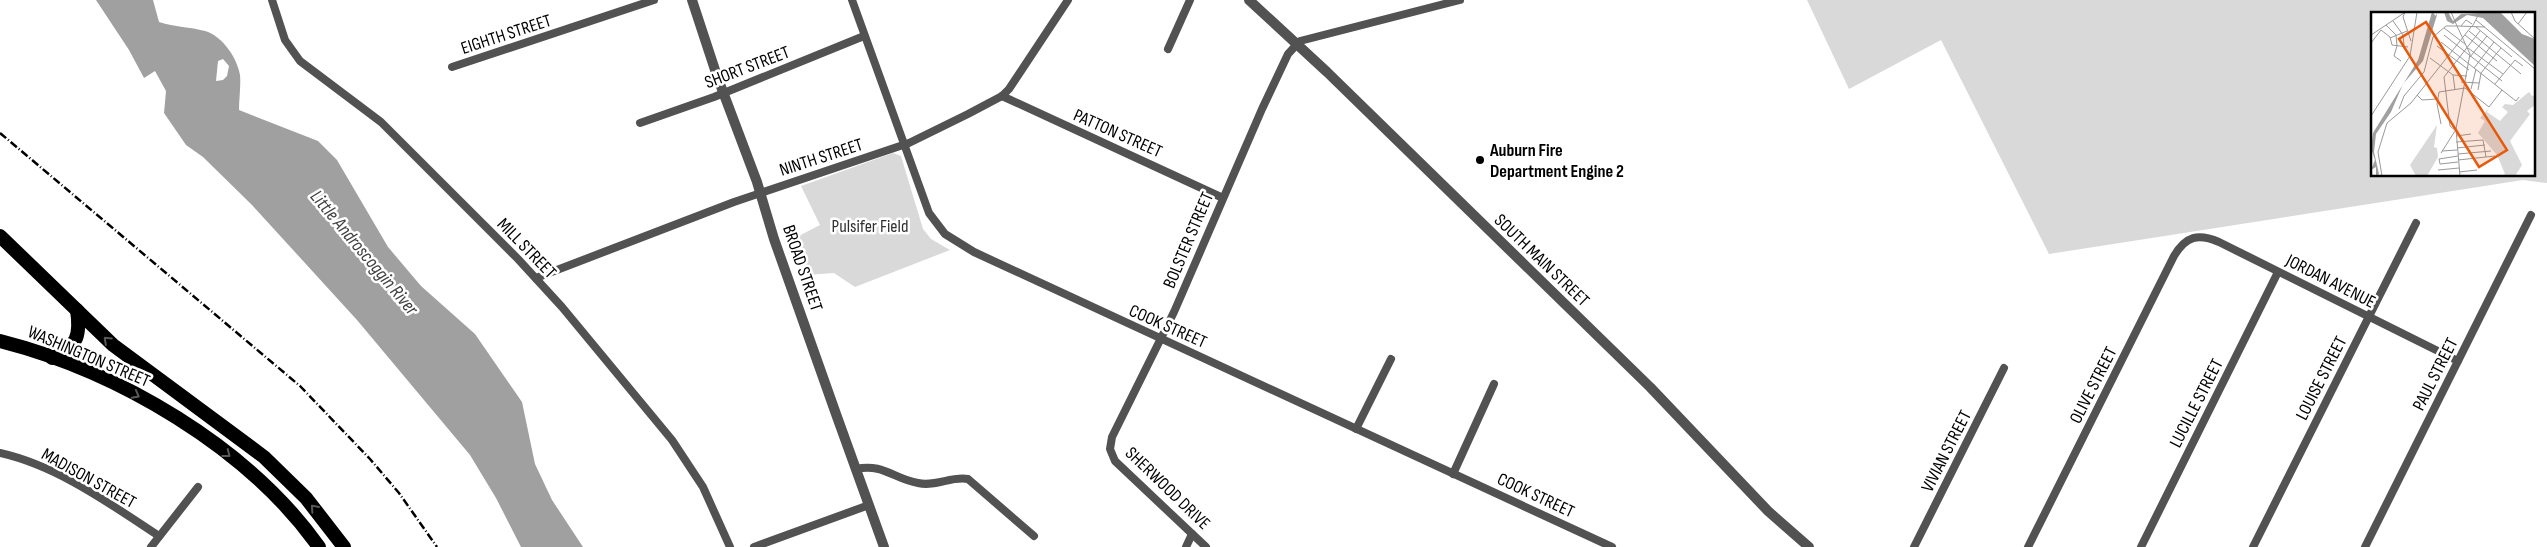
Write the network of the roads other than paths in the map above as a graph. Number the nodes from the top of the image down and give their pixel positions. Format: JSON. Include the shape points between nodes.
{"nodes":[{"id":1,"x":272,"y":0,"type":"edge"},
{"id":2,"x":654,"y":0,"type":"edge"},
{"id":3,"x":692,"y":0,"type":"edge"},
{"id":4,"x":852,"y":0,"type":"edge"},
{"id":5,"x":1068,"y":0,"type":"edge"},
{"id":6,"x":1190,"y":0,"type":"edge"},
{"id":7,"x":1249,"y":0,"type":"edge"},
{"id":8,"x":1460,"y":0,"type":"edge"},
{"id":9,"x":864,"y":36,"type":"junction"},
{"id":10,"x":1297,"y":44,"type":"junction"},
{"id":11,"x":1168,"y":49,"type":"dead end"},
{"id":12,"x":452,"y":67,"type":"dead end"},
{"id":13,"x":723,"y":92,"type":"junction"},
{"id":14,"x":1002,"y":96,"type":"junction"},
{"id":15,"x":640,"y":123,"type":"dead end"},
{"id":16,"x":903,"y":146,"type":"junction"},
{"id":17,"x":761,"y":192,"type":"junction"},
{"id":18,"x":1223,"y":198,"type":"junction"},
{"id":19,"x":2531,"y":215,"type":"dead end"},
{"id":20,"x":2416,"y":223,"type":"dead end"},
{"id":21,"x":0,"y":236,"type":"edge"},
{"id":22,"x":2188,"y":239,"type":"joint"},
{"id":23,"x":2278,"y":272,"type":"junction"},
{"id":24,"x":536,"y":278,"type":"junction"},
{"id":25,"x":76,"y":310,"type":"junction"},
{"id":26,"x":2368,"y":317,"type":"junction"},
{"id":27,"x":1160,"y":339,"type":"junction"},
{"id":28,"x":0,"y":341,"type":"edge"},
{"id":29,"x":52,"y":358,"type":"junction"},
{"id":30,"x":1391,"y":359,"type":"dead end"},
{"id":31,"x":2458,"y":362,"type":"junction"},
{"id":32,"x":2004,"y":368,"type":"dead end"},
{"id":33,"x":1494,"y":384,"type":"dead end"},
{"id":34,"x":1356,"y":429,"type":"junction"},
{"id":35,"x":1110,"y":450,"type":"joint"},
{"id":36,"x":0,"y":453,"type":"edge"},
{"id":37,"x":856,"y":469,"type":"junction"},
{"id":38,"x":1453,"y":474,"type":"junction"},
{"id":39,"x":198,"y":487,"type":"dead end"},
{"id":40,"x":869,"y":504,"type":"junction"},
{"id":41,"x":1192,"y":534,"type":"junction"},
{"id":42,"x":159,"y":536,"type":"junction"},
{"id":43,"x":1034,"y":536,"type":"dead end"},
{"id":44,"x":151,"y":547,"type":"edge"},
{"id":45,"x":320,"y":547,"type":"edge"},
{"id":46,"x":344,"y":547,"type":"edge"},
{"id":47,"x":730,"y":547,"type":"edge"},
{"id":48,"x":754,"y":547,"type":"edge"},
{"id":49,"x":884,"y":547,"type":"edge"},
{"id":50,"x":1186,"y":547,"type":"edge"},
{"id":51,"x":1206,"y":547,"type":"edge"},
{"id":52,"x":1612,"y":547,"type":"edge"},
{"id":53,"x":1809,"y":547,"type":"edge"},
{"id":54,"x":1914,"y":547,"type":"edge"},
{"id":55,"x":2028,"y":547,"type":"edge"},
{"id":56,"x":2141,"y":547,"type":"edge"},
{"id":57,"x":2253,"y":547,"type":"edge"},
{"id":58,"x":2365,"y":547,"type":"edge"}],
"edges":[{"from":1,"to":24,"type":"street","name":"MILL STREET","via":[[285,40],[300,61],[381,122]]},
{"from":2,"to":12,"type":"street","name":"EIGHTH STREET"},
{"from":3,"to":13,"type":"street","name":"BROAD STREET"},
{"from":4,"to":9,"type":"street","name":"COOK STREET"},
{"from":5,"to":14,"type":"street","name":"NINTH STREET"},
{"from":6,"to":11,"type":"street"},
{"from":7,"to":10,"type":"street","name":"SOUTH MAIN STREET"},
{"from":8,"to":10,"type":"street","via":[[1304,39]]},
{"from":9,"to":13,"type":"street","name":"SHORT STREET"},
{"from":9,"to":16,"type":"street","name":"COOK STREET"},
{"from":10,"to":18,"type":"street","name":"BOLSTER STREET","via":[[1288,54]]},
{"from":10,"to":53,"type":"street","name":"SOUTH MAIN STREET","via":[[1650,387],[1768,511]]},
{"from":13,"to":15,"type":"street","name":"SHORT STREET"},
{"from":13,"to":17,"type":"street","name":"BROAD STREET"},
{"from":14,"to":16,"type":"street","name":"NINTH STREET"},
{"from":14,"to":18,"type":"street","name":"PATTON STREET"},
{"from":16,"to":17,"type":"street","name":"NINTH STREET"},
{"from":16,"to":27,"type":"street","name":"COOK STREET","via":[[928,213],[945,234],[982,256]]},
{"from":17,"to":24,"type":"street","name":"NINTH STREET"},
{"from":17,"to":37,"type":"street","name":"BROAD STREET","via":[[777,248]]},
{"from":18,"to":27,"type":"street","name":"BOLSTER STREET"},
{"from":19,"to":31,"type":"street","name":"PAUL STREET"},
{"from":20,"to":26,"type":"street","name":"LOUISE STREET"},
{"from":21,"to":25,"type":"highway","name":"WASHINGTON STREET"},
{"from":22,"to":23,"type":"street","name":"JORDAN AVENUE","via":[[2210,238]]},
{"from":22,"to":55,"type":"street","name":"OLIVE STREET","via":[[2174,256]]},
{"from":23,"to":26,"type":"street","name":"JORDAN AVENUE"},
{"from":23,"to":56,"type":"street","name":"LUCILLE STREET"},
{"from":24,"to":47,"type":"street","name":"MILL STREET","via":[[672,440],[703,487]]},
{"from":25,"to":29,"type":"highway","via":[[77,338],[66,352]]},
{"from":46,"to":25,"type":"highway","name":"WASHINGTON STREET","one_way":true,"via":[[325,521],[264,457],[113,345]]},
{"from":26,"to":31,"type":"street","name":"JORDAN AVENUE"},
{"from":26,"to":57,"type":"street","name":"LOUISE STREET"},
{"from":27,"to":34,"type":"street","name":"COOK STREET"},
{"from":27,"to":35,"type":"street","name":"BOLSTER STREET","via":[[1112,437]]},
{"from":28,"to":29,"type":"highway","name":"WASHINGTON STREET"},
{"from":29,"to":45,"type":"highway","name":"WASHINGTON STREET","one_way":true,"via":[[130,391],[213,442],[274,495]]},
{"from":30,"to":34,"type":"street"},
{"from":31,"to":58,"type":"street","name":"PAUL STREET"},
{"from":32,"to":54,"type":"street","name":"VIVIAN STREET"},
{"from":33,"to":38,"type":"street"},
{"from":34,"to":38,"type":"street","name":"COOK STREET"},
{"from":35,"to":41,"type":"street","name":"SHERWOOD DRIVE","via":[[1115,461]]},
{"from":36,"to":42,"type":"street","name":"MADISON STREET","via":[[26,461],[68,481]]},
{"from":37,"to":40,"type":"street","name":"BROAD STREET"},
{"from":37,"to":43,"type":"street","via":[[878,468],[928,485],[968,479]]},
{"from":38,"to":52,"type":"street","name":"COOK STREET"},
{"from":39,"to":42,"type":"street"},
{"from":40,"to":48,"type":"street"},
{"from":40,"to":49,"type":"street","name":"BROAD STREET"},
{"from":41,"to":50,"type":"street"},
{"from":41,"to":51,"type":"street","name":"SHERWOOD DRIVE"},
{"from":42,"to":44,"type":"street"}]}
